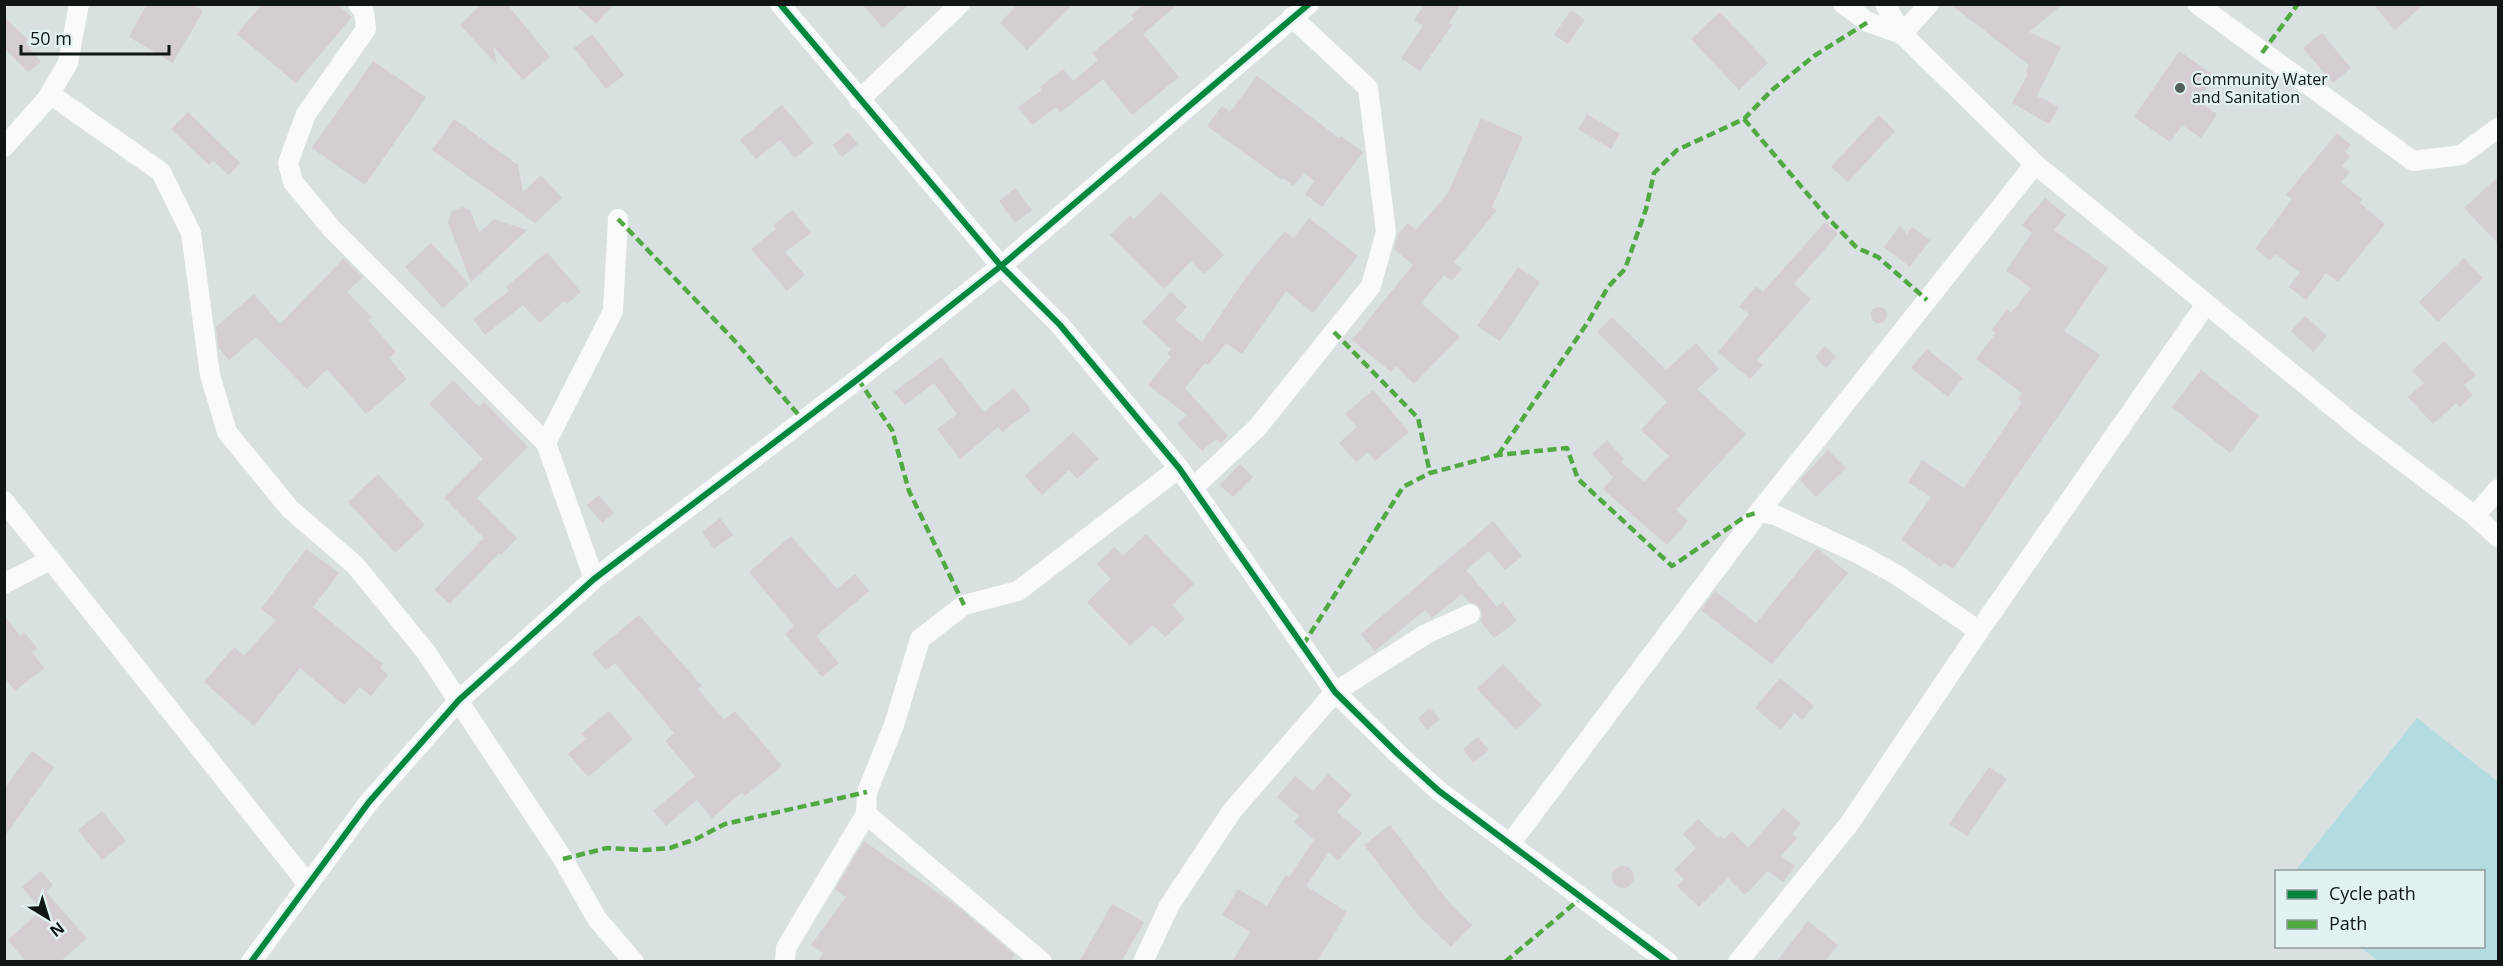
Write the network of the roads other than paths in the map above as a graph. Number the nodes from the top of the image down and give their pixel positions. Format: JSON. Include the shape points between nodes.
{"nodes":[{"id":1,"x":79,"y":4,"type":"edge"},
{"id":2,"x":358,"y":4,"type":"edge"},
{"id":3,"x":780,"y":4,"type":"edge"},
{"id":4,"x":960,"y":4,"type":"edge"},
{"id":5,"x":1309,"y":4,"type":"edge"},
{"id":6,"x":1843,"y":4,"type":"edge"},
{"id":7,"x":1885,"y":4,"type":"edge"},
{"id":8,"x":1929,"y":4,"type":"edge"},
{"id":9,"x":2197,"y":4,"type":"edge"},
{"id":10,"x":1292,"y":17,"type":"junction"},
{"id":11,"x":1902,"y":34,"type":"junction"},
{"id":12,"x":50,"y":93,"type":"junction"},
{"id":13,"x":859,"y":100,"type":"junction"},
{"id":14,"x":2499,"y":128,"type":"edge"},
{"id":15,"x":4,"y":147,"type":"edge"},
{"id":16,"x":2034,"y":164,"type":"junction"},
{"id":17,"x":618,"y":219,"type":"dead end"},
{"id":18,"x":1001,"y":266,"type":"junction"},
{"id":19,"x":2206,"y":304,"type":"junction"},
{"id":20,"x":546,"y":443,"type":"junction"},
{"id":21,"x":1179,"y":468,"type":"junction"},
{"id":22,"x":1194,"y":487,"type":"junction"},
{"id":23,"x":2499,"y":489,"type":"edge"},
{"id":24,"x":4,"y":501,"type":"edge"},
{"id":25,"x":1760,"y":512,"type":"junction"},
{"id":26,"x":2475,"y":516,"type":"junction"},
{"id":27,"x":2499,"y":537,"type":"edge"},
{"id":28,"x":50,"y":560,"type":"junction"},
{"id":29,"x":594,"y":579,"type":"junction"},
{"id":30,"x":4,"y":584,"type":"edge"},
{"id":31,"x":1470,"y":614,"type":"dead end"},
{"id":32,"x":1979,"y":631,"type":"junction"},
{"id":33,"x":1335,"y":692,"type":"junction"},
{"id":34,"x":459,"y":700,"type":"junction"},
{"id":35,"x":866,"y":814,"type":"junction"},
{"id":36,"x":1510,"y":844,"type":"junction"},
{"id":37,"x":307,"y":883,"type":"junction"},
{"id":38,"x":251,"y":962,"type":"edge"},
{"id":39,"x":634,"y":962,"type":"edge"},
{"id":40,"x":785,"y":962,"type":"edge"},
{"id":41,"x":1042,"y":962,"type":"edge"},
{"id":42,"x":1143,"y":962,"type":"edge"},
{"id":43,"x":1668,"y":962,"type":"edge"},
{"id":44,"x":1738,"y":962,"type":"edge"}],
"edges":[{"from":1,"to":12,"type":"street","via":[[68,63]]},
{"from":2,"to":20,"type":"street","via":[[364,12],[366,29],[306,114],[288,163],[293,182],[332,229]]},
{"from":3,"to":13,"type":"street"},
{"from":4,"to":13,"type":"street"},
{"from":5,"to":10,"type":"street"},
{"from":6,"to":11,"type":"street","via":[[1868,22]]},
{"from":7,"to":11,"type":"street"},
{"from":8,"to":11,"type":"street"},
{"from":9,"to":14,"type":"street","via":[[2413,161],[2461,154]]},
{"from":10,"to":18,"type":"street"},
{"from":10,"to":22,"type":"street","via":[[1368,88],[1386,232],[1371,286],[1257,428]]},
{"from":11,"to":16,"type":"street"},
{"from":12,"to":15,"type":"street"},
{"from":12,"to":34,"type":"street","via":[[161,172],[191,233],[210,375],[227,432],[290,509],[356,566],[426,652]]},
{"from":13,"to":18,"type":"street"},
{"from":16,"to":19,"type":"street"},
{"from":16,"to":25,"type":"street"},
{"from":17,"to":20,"type":"street","via":[[613,311]]},
{"from":18,"to":21,"type":"street","via":[[1060,325]]},
{"from":18,"to":29,"type":"street"},
{"from":19,"to":26,"type":"street"},
{"from":19,"to":32,"type":"street"},
{"from":20,"to":29,"type":"street"},
{"from":21,"to":22,"type":"street"},
{"from":21,"to":35,"type":"street","via":[[1018,591],[964,605],[921,639],[894,725],[867,792]]},
{"from":22,"to":33,"type":"street"},
{"from":23,"to":26,"type":"street"},
{"from":24,"to":28,"type":"street"},
{"from":25,"to":32,"type":"street","via":[[1869,559]]},
{"from":25,"to":36,"type":"street"},
{"from":26,"to":27,"type":"street"},
{"from":28,"to":30,"type":"street"},
{"from":28,"to":37,"type":"street"},
{"from":29,"to":34,"type":"street"},
{"from":31,"to":33,"type":"street","via":[[1426,634]]},
{"from":32,"to":44,"type":"street","via":[[1849,824]]},
{"from":33,"to":36,"type":"street","via":[[1414,769]]},
{"from":33,"to":42,"type":"street","via":[[1232,811],[1169,906]]},
{"from":34,"to":37,"type":"street","via":[[369,802]]},
{"from":34,"to":39,"type":"street","via":[[563,859],[597,919]]},
{"from":35,"to":40,"type":"street","via":[[786,948]]},
{"from":35,"to":41,"type":"street"},
{"from":36,"to":43,"type":"street"},
{"from":37,"to":38,"type":"street"}]}
